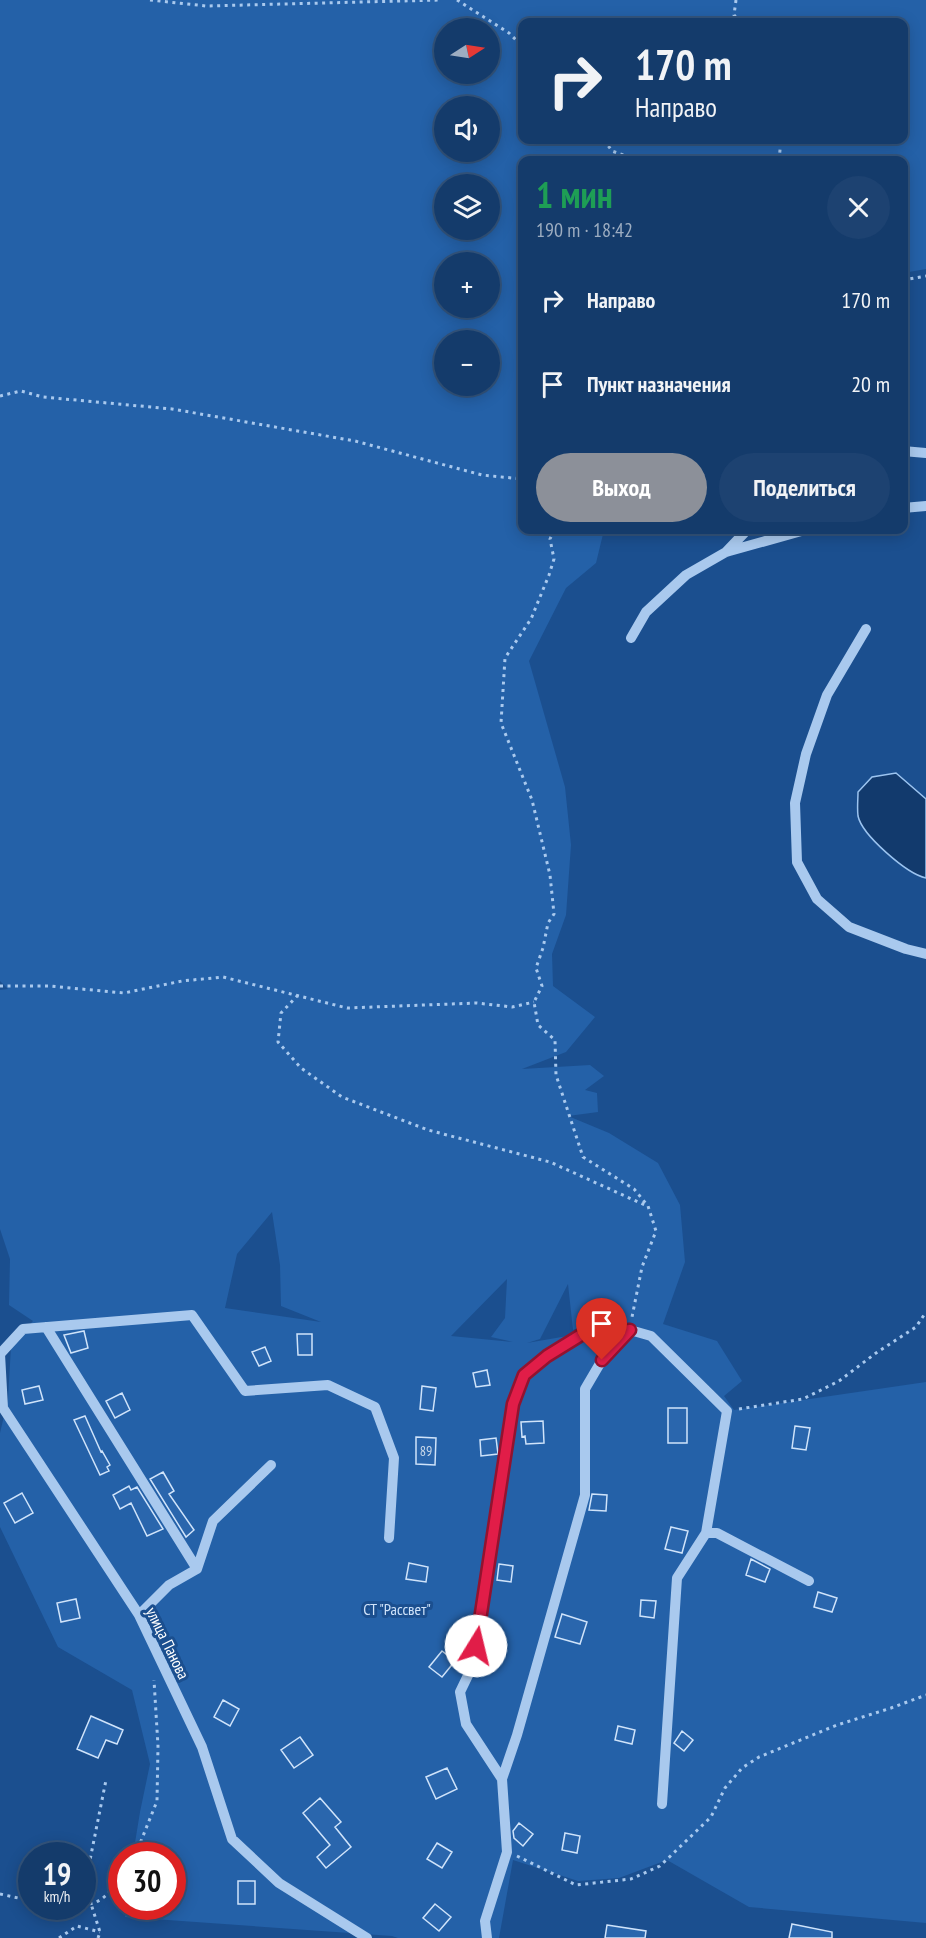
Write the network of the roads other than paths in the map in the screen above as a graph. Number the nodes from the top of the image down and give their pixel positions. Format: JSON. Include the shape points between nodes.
{"nodes":[{"id":1,"x":908,"y":451,"type":"edge"},
{"id":2,"x":926,"y":453,"type":"edge"},
{"id":3,"x":926,"y":506,"type":"edge"},
{"id":4,"x":908,"y":508,"type":"edge"},
{"id":5,"x":743,"y":534,"type":"edge"},
{"id":6,"x":791,"y":534,"type":"edge"},
{"id":7,"x":726,"y":552,"type":"junction"},
{"id":8,"x":866,"y":629,"type":"dead end"},
{"id":9,"x":632,"y":638,"type":"dead end"},
{"id":10,"x":926,"y":954,"type":"edge"},
{"id":11,"x":46,"y":1327,"type":"junction"},
{"id":12,"x":630,"y":1330,"type":"junction"},
{"id":13,"x":271,"y":1465,"type":"dead end"},
{"id":14,"x":706,"y":1533,"type":"junction"},
{"id":15,"x":389,"y":1538,"type":"dead end"},
{"id":16,"x":197,"y":1569,"type":"junction"},
{"id":17,"x":809,"y":1581,"type":"dead end"},
{"id":18,"x":139,"y":1615,"type":"junction"},
{"id":19,"x":502,"y":1779,"type":"junction"},
{"id":20,"x":662,"y":1804,"type":"dead end"},
{"id":21,"x":367,"y":1938,"type":"edge"},
{"id":22,"x":487,"y":1938,"type":"edge"}],
"edges":[{"from":1,"to":2,"type":"street"},
{"from":3,"to":4,"type":"street"},
{"from":5,"to":7,"type":"street"},
{"from":6,"to":7,"type":"street"},
{"from":7,"to":9,"type":"street","via":[[686,575],[646,612]]},
{"from":8,"to":10,"type":"street","via":[[827,695],[806,754],[795,804],[797,862],[817,899],[849,927]]},
{"from":11,"to":15,"type":"street","via":[[192,1315],[245,1391],[328,1384],[375,1407],[393,1458]]},
{"from":11,"to":16,"type":"street"},
{"from":11,"to":18,"type":"street","name":"улица Панова","via":[[22,1329],[0,1354],[3,1408]]},
{"from":12,"to":14,"type":"street","via":[[651,1336],[727,1411]]},
{"from":12,"to":19,"type":"street","via":[[602,1360],[585,1389],[585,1495]]},
{"from":12,"to":19,"type":"street","via":[[581,1335],[547,1356],[524,1375],[513,1404],[473,1665],[460,1692],[466,1724]]},
{"from":13,"to":16,"type":"street","via":[[213,1521]]},
{"from":14,"to":17,"type":"street","via":[[717,1533]]},
{"from":14,"to":20,"type":"street","via":[[677,1578]]},
{"from":16,"to":18,"type":"street","via":[[169,1585]]},
{"from":18,"to":21,"type":"street","name":"улица Панова","via":[[202,1748],[232,1839],[279,1883]]},
{"from":19,"to":22,"type":"street","via":[[507,1852],[485,1921]]}]}
